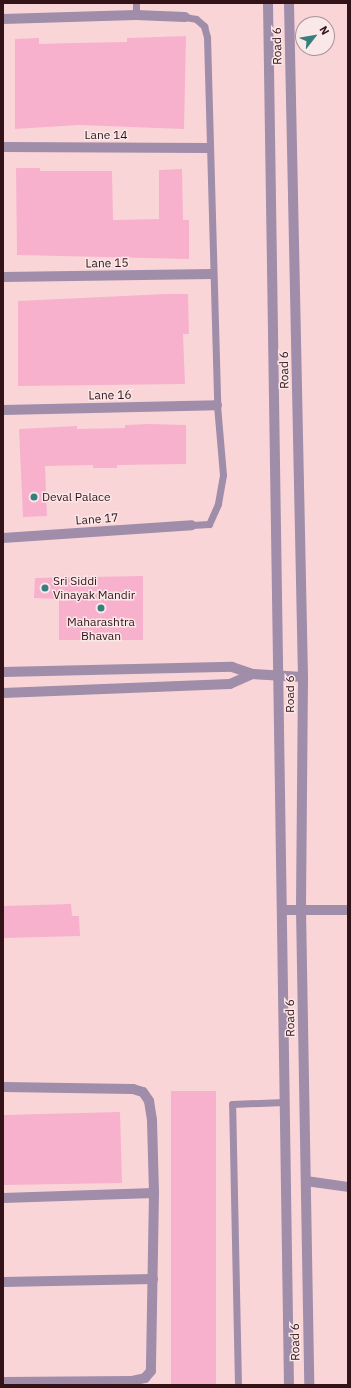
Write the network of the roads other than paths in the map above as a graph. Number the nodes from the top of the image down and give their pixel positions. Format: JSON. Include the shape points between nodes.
{"nodes":[{"id":1,"x":136,"y":3,"type":"edge"},
{"id":2,"x":268,"y":3,"type":"edge"},
{"id":3,"x":289,"y":3,"type":"edge"},
{"id":4,"x":136,"y":15,"type":"junction"},
{"id":5,"x":185,"y":17,"type":"joint"},
{"id":6,"x":3,"y":19,"type":"edge"},
{"id":7,"x":3,"y":147,"type":"edge"},
{"id":8,"x":209,"y":148,"type":"junction"},
{"id":9,"x":212,"y":274,"type":"junction"},
{"id":10,"x":3,"y":277,"type":"edge"},
{"id":11,"x":217,"y":406,"type":"junction"},
{"id":12,"x":3,"y":410,"type":"edge"},
{"id":13,"x":192,"y":525,"type":"joint"},
{"id":14,"x":3,"y":538,"type":"edge"},
{"id":15,"x":3,"y":672,"type":"edge"},
{"id":16,"x":252,"y":674,"type":"junction"},
{"id":17,"x":279,"y":676,"type":"junction"},
{"id":18,"x":303,"y":677,"type":"junction"},
{"id":19,"x":3,"y":693,"type":"edge"},
{"id":20,"x":302,"y":909,"type":"junction"},
{"id":21,"x":282,"y":910,"type":"junction"},
{"id":22,"x":348,"y":910,"type":"edge"},
{"id":23,"x":3,"y":1087,"type":"edge"},
{"id":24,"x":284,"y":1102,"type":"junction"},
{"id":25,"x":306,"y":1181,"type":"junction"},
{"id":26,"x":348,"y":1187,"type":"edge"},
{"id":27,"x":154,"y":1193,"type":"junction"},
{"id":28,"x":3,"y":1198,"type":"edge"},
{"id":29,"x":153,"y":1279,"type":"junction"},
{"id":30,"x":3,"y":1282,"type":"edge"},
{"id":31,"x":3,"y":1382,"type":"edge"},
{"id":32,"x":238,"y":1385,"type":"edge"},
{"id":33,"x":289,"y":1385,"type":"edge"},
{"id":34,"x":309,"y":1385,"type":"edge"}],
"edges":[{"from":1,"to":4,"type":"lane"},
{"from":2,"to":17,"type":"street","name":"Road 6"},
{"from":3,"to":18,"type":"street","name":"Road 6"},
{"from":4,"to":5,"type":"street"},
{"from":4,"to":6,"type":"street"},
{"from":5,"to":8,"type":"lane","via":[[196,19],[204,26],[207,36]]},
{"from":7,"to":8,"type":"street","name":"Lane 14"},
{"from":8,"to":9,"type":"lane"},
{"from":9,"to":10,"type":"street","name":"Lane 15"},
{"from":9,"to":11,"type":"lane"},
{"from":11,"to":12,"type":"street","name":"Lane 16"},
{"from":11,"to":13,"type":"lane","via":[[223,475],[218,504],[209,524]]},
{"from":13,"to":14,"type":"street","name":"Lane 17"},
{"from":15,"to":16,"type":"street","via":[[232,667]]},
{"from":16,"to":17,"type":"street"},
{"from":16,"to":19,"type":"street","via":[[230,684]]},
{"from":17,"to":18,"type":"street"},
{"from":17,"to":21,"type":"street","name":"Road 6"},
{"from":18,"to":20,"type":"street","name":"Road 6"},
{"from":20,"to":21,"type":"street"},
{"from":20,"to":22,"type":"street"},
{"from":20,"to":25,"type":"street","name":"Road 6"},
{"from":21,"to":24,"type":"street","name":"Road 6"},
{"from":23,"to":27,"type":"street","via":[[133,1089],[143,1092],[149,1101],[152,1121]]},
{"from":24,"to":32,"type":"lane","via":[[232,1104]]},
{"from":24,"to":33,"type":"street","name":"Road 6"},
{"from":25,"to":26,"type":"street"},
{"from":25,"to":34,"type":"street","name":"Road 6"},
{"from":27,"to":28,"type":"street"},
{"from":27,"to":29,"type":"street"},
{"from":29,"to":30,"type":"street"},
{"from":29,"to":31,"type":"street","via":[[151,1371],[144,1378],[132,1381]]}]}
